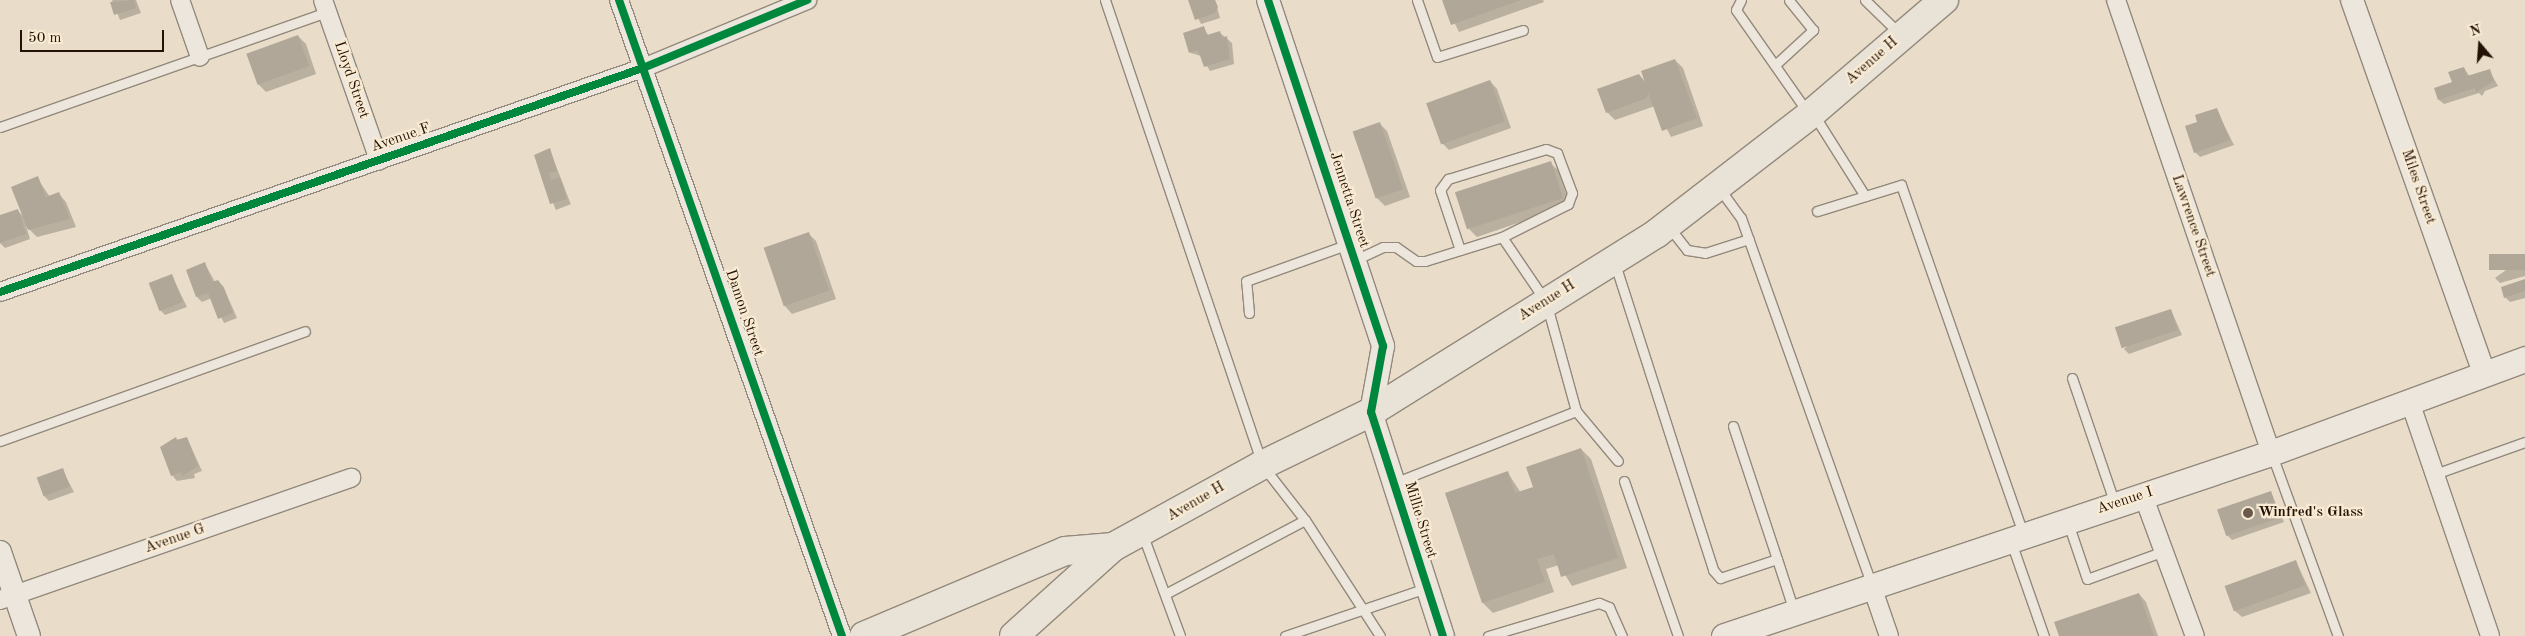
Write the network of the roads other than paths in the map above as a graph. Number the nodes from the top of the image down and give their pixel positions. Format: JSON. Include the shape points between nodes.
{"nodes":[{"id":1,"x":180,"y":0,"type":"edge"},
{"id":2,"x":619,"y":0,"type":"edge"},
{"id":3,"x":807,"y":0,"type":"edge"},
{"id":4,"x":1105,"y":0,"type":"edge"},
{"id":5,"x":1268,"y":0,"type":"edge"},
{"id":6,"x":1417,"y":0,"type":"edge"},
{"id":7,"x":1741,"y":0,"type":"edge"},
{"id":8,"x":1789,"y":0,"type":"edge"},
{"id":9,"x":1864,"y":0,"type":"edge"},
{"id":10,"x":1944,"y":0,"type":"edge"},
{"id":11,"x":2116,"y":0,"type":"edge"},
{"id":12,"x":2352,"y":0,"type":"edge"},
{"id":13,"x":325,"y":6,"type":"edge"},
{"id":14,"x":1523,"y":30,"type":"dead end"},
{"id":15,"x":1902,"y":36,"type":"junction"},
{"id":16,"x":200,"y":57,"type":"junction"},
{"id":17,"x":1775,"y":65,"type":"junction"},
{"id":18,"x":643,"y":68,"type":"junction"},
{"id":19,"x":1811,"y":114,"type":"junction"},
{"id":20,"x":0,"y":127,"type":"edge"},
{"id":21,"x":379,"y":160,"type":"junction"},
{"id":22,"x":1718,"y":186,"type":"junction"},
{"id":23,"x":1865,"y":196,"type":"junction"},
{"id":24,"x":1817,"y":211,"type":"dead end"},
{"id":25,"x":1667,"y":225,"type":"junction"},
{"id":26,"x":1502,"y":237,"type":"junction"},
{"id":27,"x":1749,"y":239,"type":"junction"},
{"id":28,"x":1460,"y":250,"type":"junction"},
{"id":29,"x":1352,"y":252,"type":"junction"},
{"id":30,"x":1614,"y":259,"type":"junction"},
{"id":31,"x":0,"y":292,"type":"edge"},
{"id":32,"x":1546,"y":302,"type":"junction"},
{"id":33,"x":1249,"y":313,"type":"dead end"},
{"id":34,"x":305,"y":331,"type":"dead end"},
{"id":35,"x":2525,"y":360,"type":"edge"},
{"id":36,"x":2484,"y":373,"type":"junction"},
{"id":37,"x":2072,"y":378,"type":"dead end"},
{"id":38,"x":2410,"y":402,"type":"junction"},
{"id":39,"x":1371,"y":412,"type":"junction"},
{"id":40,"x":1576,"y":412,"type":"junction"},
{"id":41,"x":1733,"y":426,"type":"dead end"},
{"id":42,"x":0,"y":441,"type":"edge"},
{"id":43,"x":2525,"y":442,"type":"edge"},
{"id":44,"x":2271,"y":453,"type":"junction"},
{"id":45,"x":1618,"y":461,"type":"dead end"},
{"id":46,"x":1262,"y":465,"type":"junction"},
{"id":47,"x":2435,"y":474,"type":"junction"},
{"id":48,"x":351,"y":478,"type":"dead end"},
{"id":49,"x":1624,"y":481,"type":"dead end"},
{"id":50,"x":1394,"y":483,"type":"junction"},
{"id":51,"x":2143,"y":496,"type":"junction"},
{"id":52,"x":2116,"y":504,"type":"junction"},
{"id":53,"x":2067,"y":519,"type":"junction"},
{"id":54,"x":1305,"y":520,"type":"junction"},
{"id":55,"x":1142,"y":533,"type":"junction"},
{"id":56,"x":2016,"y":535,"type":"junction"},
{"id":57,"x":1113,"y":547,"type":"junction"},
{"id":58,"x":2164,"y":551,"type":"junction"},
{"id":59,"x":0,"y":552,"type":"edge"},
{"id":60,"x":1777,"y":559,"type":"junction"},
{"id":61,"x":1871,"y":584,"type":"junction"},
{"id":62,"x":1426,"y":588,"type":"junction"},
{"id":63,"x":1167,"y":594,"type":"junction"},
{"id":64,"x":8,"y":598,"type":"edge"},
{"id":65,"x":1366,"y":608,"type":"junction"},
{"id":66,"x":1794,"y":610,"type":"junction"},
{"id":67,"x":1737,"y":633,"type":"edge"},
{"id":68,"x":29,"y":636,"type":"edge"},
{"id":69,"x":842,"y":636,"type":"edge"},
{"id":70,"x":864,"y":636,"type":"edge"},
{"id":71,"x":1014,"y":636,"type":"edge"},
{"id":72,"x":1180,"y":636,"type":"edge"},
{"id":73,"x":1286,"y":636,"type":"edge"},
{"id":74,"x":1380,"y":636,"type":"edge"},
{"id":75,"x":1443,"y":636,"type":"edge"},
{"id":76,"x":1488,"y":636,"type":"edge"},
{"id":77,"x":1622,"y":636,"type":"edge"},
{"id":78,"x":1678,"y":636,"type":"edge"},
{"id":79,"x":1889,"y":636,"type":"edge"},
{"id":80,"x":2044,"y":636,"type":"edge"},
{"id":81,"x":2195,"y":636,"type":"edge"},
{"id":82,"x":2338,"y":636,"type":"edge"},
{"id":83,"x":2490,"y":636,"type":"edge"}],
"edges":[{"from":1,"to":16,"type":"street"},
{"from":2,"to":18,"type":"street","name":"Damon Street"},
{"from":3,"to":18,"type":"street","name":"Avenue F"},
{"from":4,"to":46,"type":"lane"},
{"from":5,"to":29,"type":"street","name":"Jennetta Street"},
{"from":6,"to":14,"type":"lane","via":[[1437,57]]},
{"from":7,"to":17,"type":"lane","via":[[1736,10]]},
{"from":8,"to":17,"type":"lane","via":[[1813,30]]},
{"from":9,"to":15,"type":"lane"},
{"from":10,"to":15,"type":"main road","name":"Avenue H"},
{"from":11,"to":44,"type":"street","name":"Lawrence Street"},
{"from":12,"to":36,"type":"street","name":"Miles Street"},
{"from":13,"to":16,"type":"lane"},
{"from":13,"to":21,"type":"street","name":"Lloyd Street"},
{"from":15,"to":19,"type":"main road","name":"Avenue H"},
{"from":16,"to":20,"type":"lane"},
{"from":17,"to":19,"type":"lane"},
{"from":18,"to":21,"type":"street","name":"Avenue F"},
{"from":18,"to":69,"type":"street","name":"Damon Street"},
{"from":19,"to":22,"type":"main road","name":"Avenue H"},
{"from":19,"to":23,"type":"lane"},
{"from":21,"to":31,"type":"street","name":"Avenue F"},
{"from":22,"to":25,"type":"main road","name":"Avenue H"},
{"from":22,"to":27,"type":"lane","via":[[1741,218]]},
{"from":23,"to":24,"type":"lane"},
{"from":23,"to":56,"type":"lane","via":[[1901,185]]},
{"from":25,"to":27,"type":"lane","via":[[1687,250],[1705,253]]},
{"from":25,"to":30,"type":"main road","name":"Avenue H"},
{"from":26,"to":28,"type":"lane"},
{"from":26,"to":28,"type":"lane","via":[[1568,204],[1572,192],[1557,153],[1546,149],[1448,179],[1440,190]]},
{"from":26,"to":32,"type":"lane"},
{"from":27,"to":61,"type":"lane"},
{"from":28,"to":29,"type":"lane","via":[[1416,261],[1396,248]]},
{"from":29,"to":33,"type":"lane","via":[[1246,281],[1244,295]]},
{"from":29,"to":39,"type":"street","name":"Jennetta Street","via":[[1384,346]]},
{"from":30,"to":32,"type":"main road","name":"Avenue H"},
{"from":30,"to":60,"type":"lane","via":[[1713,570],[1720,578]]},
{"from":32,"to":39,"type":"main road","name":"Avenue H"},
{"from":32,"to":40,"type":"lane"},
{"from":34,"to":42,"type":"lane"},
{"from":35,"to":36,"type":"main road","name":"Avenue I"},
{"from":36,"to":38,"type":"main road","name":"Avenue I"},
{"from":37,"to":52,"type":"lane"},
{"from":38,"to":44,"type":"main road","name":"Avenue I"},
{"from":38,"to":47,"type":"street"},
{"from":39,"to":46,"type":"main road","name":"Avenue H"},
{"from":39,"to":50,"type":"street","name":"Millie Street"},
{"from":40,"to":45,"type":"lane"},
{"from":40,"to":50,"type":"lane"},
{"from":41,"to":60,"type":"lane"},
{"from":43,"to":47,"type":"lane"},
{"from":44,"to":51,"type":"main road","name":"Avenue I"},
{"from":44,"to":82,"type":"lane"},
{"from":46,"to":54,"type":"lane"},
{"from":46,"to":55,"type":"main road","name":"Avenue H"},
{"from":47,"to":83,"type":"street"},
{"from":48,"to":64,"type":"street","name":"Avenue G"},
{"from":49,"to":78,"type":"lane"},
{"from":50,"to":62,"type":"street","name":"Millie Street"},
{"from":51,"to":52,"type":"main road","name":"Avenue I"},
{"from":51,"to":58,"type":"street"},
{"from":52,"to":53,"type":"main road","name":"Avenue I"},
{"from":53,"to":56,"type":"main road","name":"Avenue I"},
{"from":53,"to":58,"type":"lane","via":[[2087,579]]},
{"from":54,"to":63,"type":"lane"},
{"from":54,"to":65,"type":"lane"},
{"from":55,"to":57,"type":"main road","name":"Avenue H"},
{"from":55,"to":63,"type":"lane"},
{"from":56,"to":61,"type":"main road","name":"Avenue I"},
{"from":56,"to":80,"type":"lane"},
{"from":57,"to":70,"type":"main road","name":"Avenue H","via":[[1065,551]]},
{"from":57,"to":71,"type":"main road","name":"Avenue H"},
{"from":58,"to":81,"type":"street"},
{"from":59,"to":64,"type":"street"},
{"from":60,"to":66,"type":"lane"},
{"from":61,"to":66,"type":"main road","name":"Avenue I"},
{"from":61,"to":79,"type":"street"},
{"from":62,"to":65,"type":"lane"},
{"from":62,"to":75,"type":"street","name":"Millie Street"},
{"from":63,"to":72,"type":"lane"},
{"from":64,"to":68,"type":"street"},
{"from":65,"to":73,"type":"lane"},
{"from":65,"to":74,"type":"lane"},
{"from":66,"to":67,"type":"main road","name":"Avenue I"},
{"from":76,"to":77,"type":"lane","via":[[1599,603],[1609,607]]}]}
